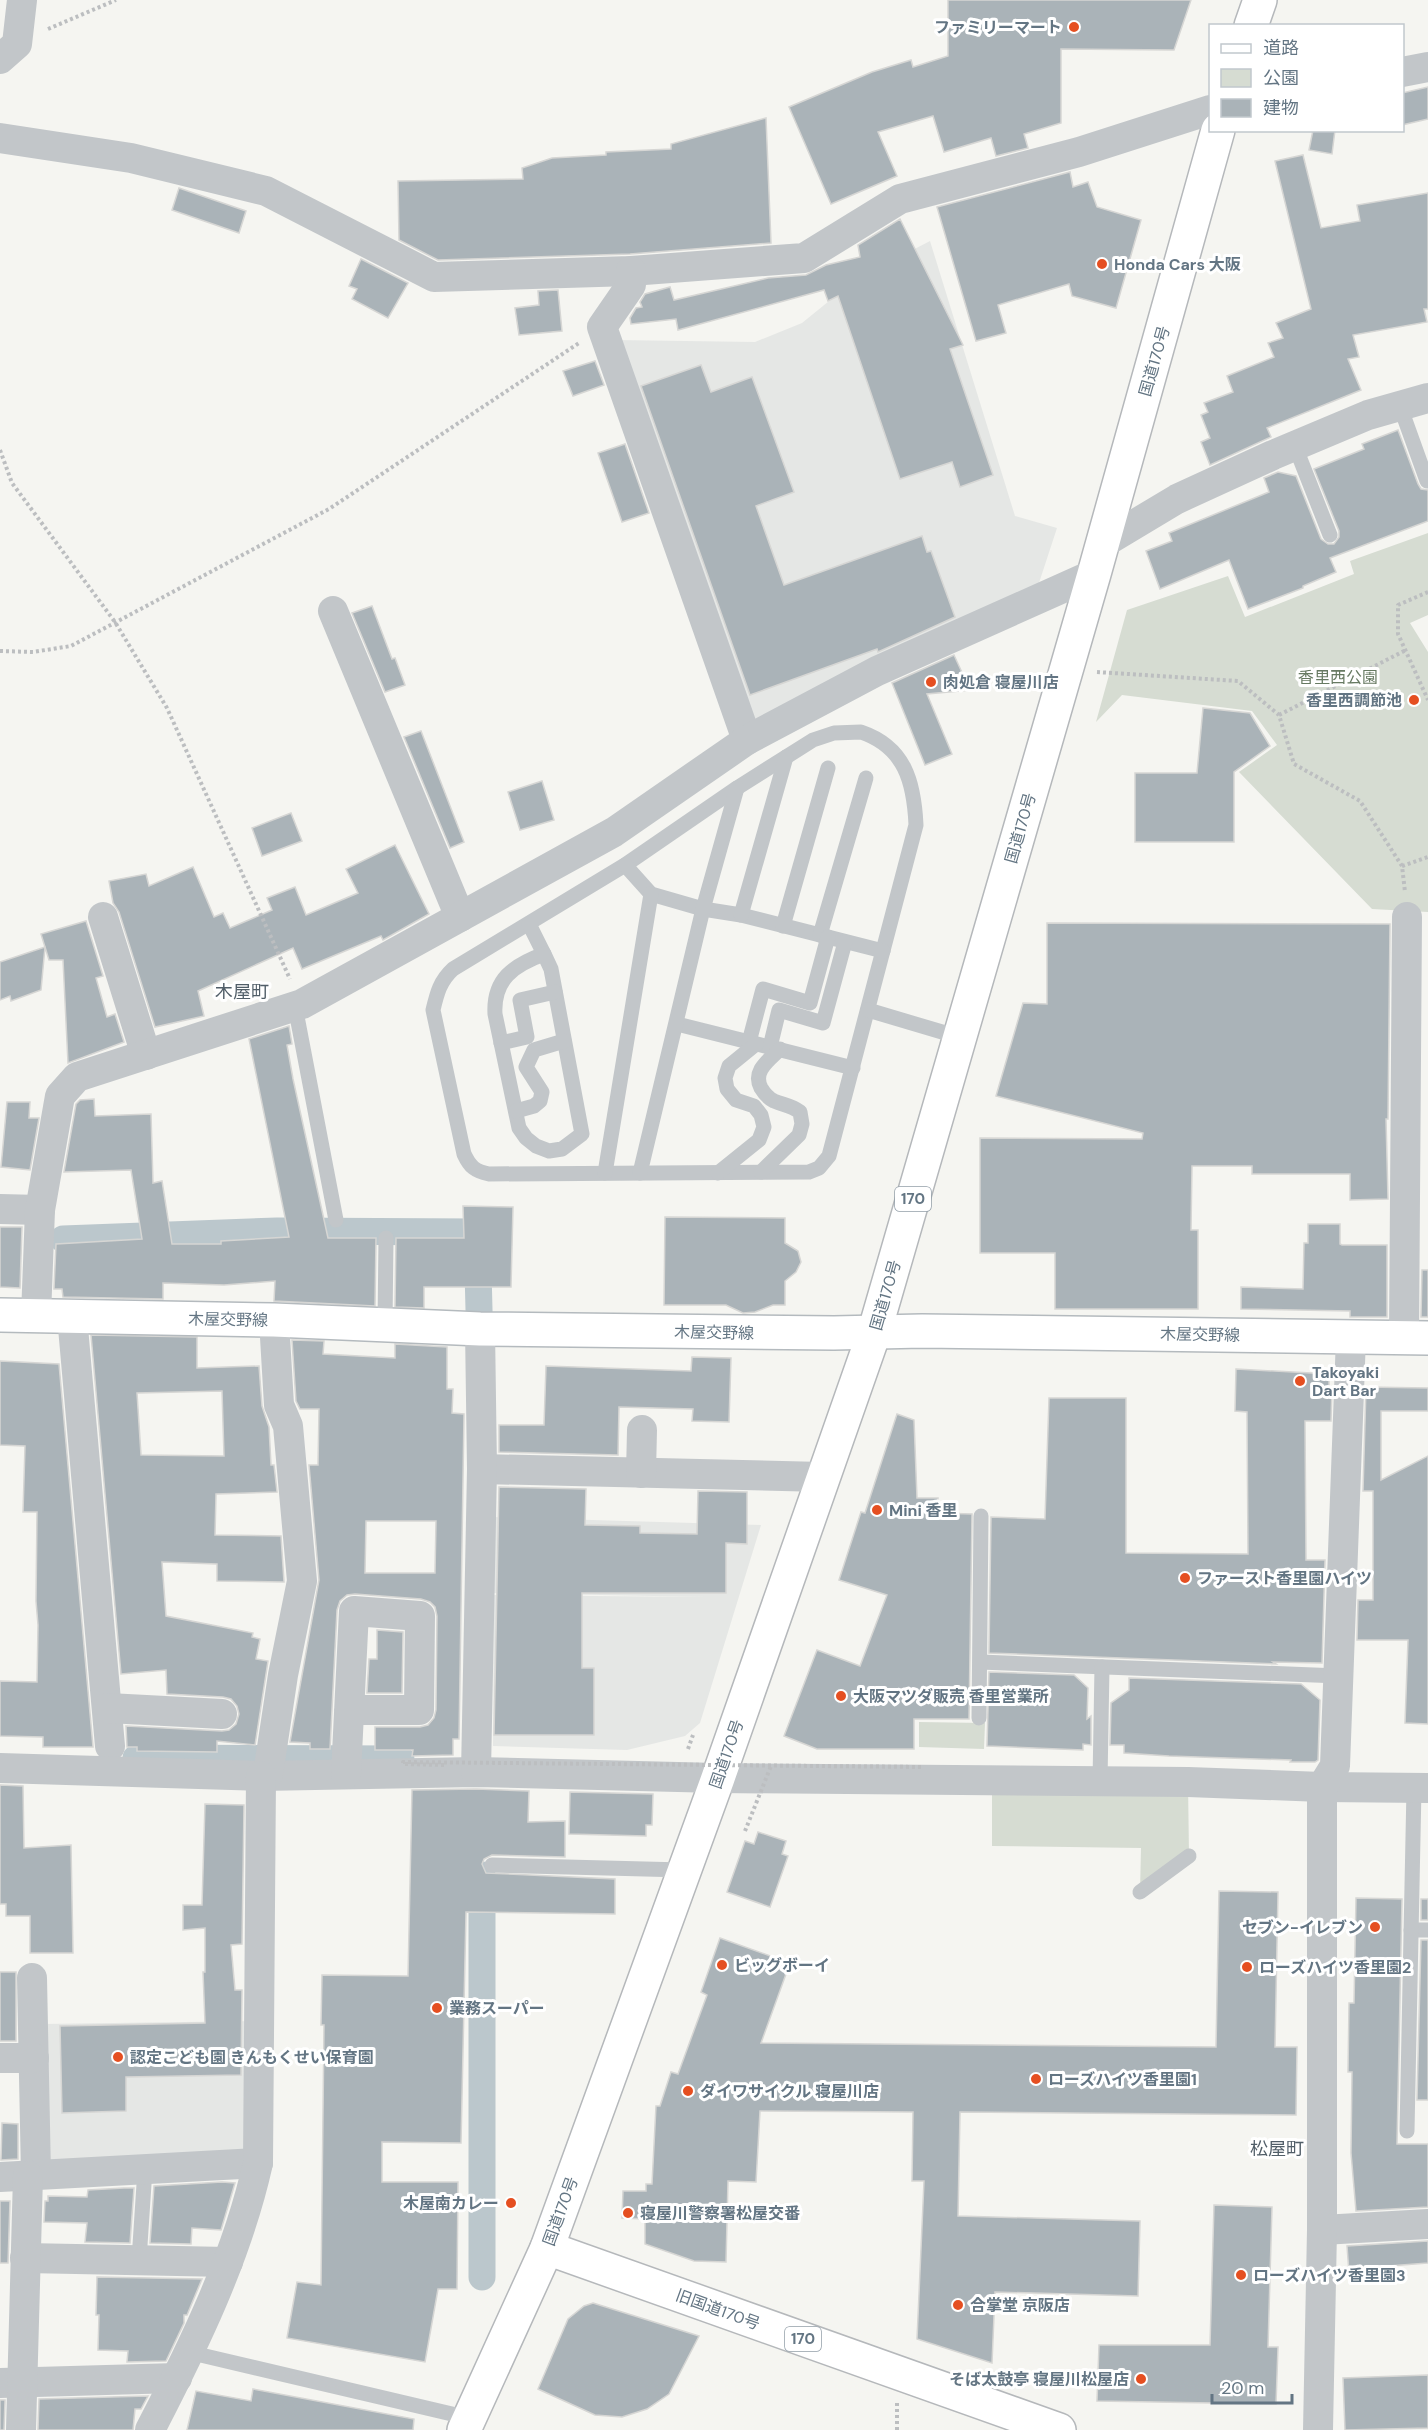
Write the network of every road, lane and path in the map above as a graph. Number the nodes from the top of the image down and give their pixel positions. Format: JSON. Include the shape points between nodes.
{"nodes":[{"id":1,"x":22,"y":0,"type":"edge"},
{"id":2,"x":116,"y":0,"type":"edge"},
{"id":3,"x":1260,"y":0,"type":"edge"},
{"id":4,"x":1252,"y":24,"type":"edge"},
{"id":5,"x":9,"y":51,"type":"edge"},
{"id":6,"x":1428,"y":67,"type":"edge"},
{"id":7,"x":1404,"y":72,"type":"edge"},
{"id":8,"x":1209,"y":110,"type":"edge"},
{"id":9,"x":1217,"y":132,"type":"edge"},
{"id":10,"x":0,"y":138,"type":"edge"},
{"id":11,"x":631,"y":271,"type":"junction"},
{"id":12,"x":602,"y":327,"type":"junction"},
{"id":13,"x":1414,"y":402,"type":"edge"},
{"id":14,"x":1295,"y":446,"type":"junction"},
{"id":15,"x":0,"y":450,"type":"edge"},
{"id":16,"x":1427,"y":481,"type":"edge"},
{"id":17,"x":1330,"y":535,"type":"dead end"},
{"id":18,"x":1098,"y":559,"type":"junction"},
{"id":19,"x":1428,"y":592,"type":"edge"},
{"id":20,"x":333,"y":611,"type":"dead end"},
{"id":21,"x":115,"y":622,"type":"junction"},
{"id":22,"x":1406,"y":650,"type":"junction"},
{"id":23,"x":0,"y":651,"type":"edge"},
{"id":24,"x":1066,"y":670,"type":"junction"},
{"id":25,"x":1428,"y":700,"type":"edge"},
{"id":26,"x":1279,"y":716,"type":"junction"},
{"id":27,"x":747,"y":740,"type":"junction"},
{"id":28,"x":786,"y":757,"type":"junction"},
{"id":29,"x":828,"y":768,"type":"dead end"},
{"id":30,"x":866,"y":778,"type":"dead end"},
{"id":31,"x":736,"y":788,"type":"junction"},
{"id":32,"x":1428,"y":857,"type":"edge"},
{"id":33,"x":625,"y":865,"type":"junction"},
{"id":34,"x":1402,"y":866,"type":"junction"},
{"id":35,"x":651,"y":894,"type":"junction"},
{"id":36,"x":703,"y":909,"type":"junction"},
{"id":37,"x":741,"y":915,"type":"junction"},
{"id":38,"x":1407,"y":916,"type":"joint"},
{"id":39,"x":103,"y":917,"type":"dead end"},
{"id":40,"x":460,"y":917,"type":"junction"},
{"id":41,"x":529,"y":924,"type":"junction"},
{"id":42,"x":783,"y":926,"type":"junction"},
{"id":43,"x":824,"y":936,"type":"junction"},
{"id":44,"x":845,"y":942,"type":"junction"},
{"id":45,"x":883,"y":951,"type":"junction"},
{"id":46,"x":544,"y":954,"type":"junction"},
{"id":47,"x":555,"y":992,"type":"junction"},
{"id":48,"x":298,"y":1005,"type":"junction"},
{"id":49,"x":868,"y":1010,"type":"junction"},
{"id":50,"x":677,"y":1024,"type":"junction"},
{"id":51,"x":959,"y":1036,"type":"junction"},
{"id":52,"x":564,"y":1041,"type":"junction"},
{"id":53,"x":501,"y":1043,"type":"junction"},
{"id":54,"x":764,"y":1045,"type":"junction"},
{"id":55,"x":146,"y":1055,"type":"junction"},
{"id":56,"x":853,"y":1068,"type":"junction"},
{"id":57,"x":516,"y":1112,"type":"junction"},
{"id":58,"x":761,"y":1172,"type":"junction"},
{"id":59,"x":605,"y":1173,"type":"junction"},
{"id":60,"x":640,"y":1173,"type":"junction"},
{"id":61,"x":718,"y":1173,"type":"junction"},
{"id":62,"x":0,"y":1209,"type":"edge"},
{"id":63,"x":40,"y":1210,"type":"junction"},
{"id":64,"x":336,"y":1220,"type":"dead end"},
{"id":65,"x":386,"y":1238,"type":"dead end"},
{"id":66,"x":0,"y":1315,"type":"edge"},
{"id":67,"x":36,"y":1316,"type":"junction"},
{"id":68,"x":72,"y":1316,"type":"junction"},
{"id":69,"x":273,"y":1320,"type":"junction"},
{"id":70,"x":385,"y":1325,"type":"junction"},
{"id":71,"x":480,"y":1329,"type":"junction"},
{"id":72,"x":874,"y":1333,"type":"junction"},
{"id":73,"x":1351,"y":1336,"type":"junction"},
{"id":74,"x":1416,"y":1338,"type":"edge"},
{"id":75,"x":642,"y":1430,"type":"dead end"},
{"id":76,"x":482,"y":1469,"type":"junction"},
{"id":77,"x":641,"y":1473,"type":"junction"},
{"id":78,"x":823,"y":1477,"type":"junction"},
{"id":79,"x":981,"y":1516,"type":"dead end"},
{"id":80,"x":980,"y":1662,"type":"junction"},
{"id":81,"x":1102,"y":1667,"type":"junction"},
{"id":82,"x":1339,"y":1676,"type":"junction"},
{"id":83,"x":108,"y":1708,"type":"junction"},
{"id":84,"x":349,"y":1710,"type":"dead end"},
{"id":85,"x":222,"y":1714,"type":"dead end"},
{"id":86,"x":979,"y":1718,"type":"dead end"},
{"id":87,"x":110,"y":1746,"type":"dead end"},
{"id":88,"x":347,"y":1763,"type":"junction"},
{"id":89,"x":444,"y":1765,"type":"dead end"},
{"id":90,"x":771,"y":1766,"type":"junction"},
{"id":91,"x":268,"y":1767,"type":"junction"},
{"id":92,"x":921,"y":1767,"type":"dead end"},
{"id":93,"x":0,"y":1768,"type":"edge"},
{"id":94,"x":476,"y":1772,"type":"junction"},
{"id":95,"x":718,"y":1778,"type":"junction"},
{"id":96,"x":1100,"y":1781,"type":"junction"},
{"id":97,"x":1322,"y":1787,"type":"junction"},
{"id":98,"x":1421,"y":1788,"type":"edge"},
{"id":99,"x":745,"y":1831,"type":"dead end"},
{"id":100,"x":1189,"y":1856,"type":"dead end"},
{"id":101,"x":492,"y":1865,"type":"dead end"},
{"id":102,"x":684,"y":1870,"type":"junction"},
{"id":103,"x":1140,"y":1892,"type":"dead end"},
{"id":104,"x":1411,"y":1930,"type":"junction"},
{"id":105,"x":1428,"y":1930,"type":"edge"},
{"id":106,"x":32,"y":1978,"type":"dead end"},
{"id":107,"x":0,"y":2058,"type":"edge"},
{"id":108,"x":34,"y":2058,"type":"junction"},
{"id":109,"x":1407,"y":2131,"type":"dead end"},
{"id":110,"x":258,"y":2163,"type":"junction"},
{"id":111,"x":145,"y":2169,"type":"junction"},
{"id":112,"x":21,"y":2176,"type":"edge"},
{"id":113,"x":1428,"y":2224,"type":"edge"},
{"id":114,"x":1322,"y":2230,"type":"junction"},
{"id":115,"x":547,"y":2248,"type":"junction"},
{"id":116,"x":25,"y":2259,"type":"junction"},
{"id":117,"x":139,"y":2260,"type":"junction"},
{"id":118,"x":228,"y":2262,"type":"junction"},
{"id":119,"x":182,"y":2365,"type":"junction"},
{"id":120,"x":11,"y":2382,"type":"edge"},
{"id":121,"x":466,"y":2424,"type":"edge"},
{"id":122,"x":21,"y":2430,"type":"edge"},
{"id":123,"x":150,"y":2430,"type":"edge"},
{"id":124,"x":1059,"y":2430,"type":"edge"},
{"id":125,"x":1318,"y":2430,"type":"edge"}],
"edges":[{"from":1,"to":5,"type":"street"},
{"from":2,"to":5,"type":"path"},
{"from":3,"to":4,"type":"main road"},
{"from":6,"to":7,"type":"street"},
{"from":8,"to":11,"type":"street","via":[[1079,152],[900,199],[804,258]]},
{"from":9,"to":18,"type":"main road","name":"国道170号","number":"170"},
{"from":10,"to":11,"type":"street","via":[[131,158],[266,191],[434,277]]},
{"from":11,"to":12,"type":"street","via":[[631,285]]},
{"from":12,"to":21,"type":"path","via":[[329,509]]},
{"from":12,"to":27,"type":"street"},
{"from":13,"to":14,"type":"street","via":[[1368,415]]},
{"from":13,"to":16,"type":"lane"},
{"from":14,"to":17,"type":"lane"},
{"from":14,"to":18,"type":"street","via":[[1177,499]]},
{"from":15,"to":21,"type":"path","via":[[12,483]]},
{"from":18,"to":24,"type":"main road","name":"国道170号","number":"170"},
{"from":18,"to":27,"type":"street"},
{"from":19,"to":22,"type":"path","via":[[1398,605],[1398,634]]},
{"from":20,"to":40,"type":"street"},
{"from":21,"to":23,"type":"path","via":[[71,646],[33,652]]},
{"from":21,"to":48,"type":"path","via":[[167,708]]},
{"from":22,"to":25,"type":"path"},
{"from":22,"to":26,"type":"path"},
{"from":24,"to":26,"type":"path","via":[[1238,681]]},
{"from":24,"to":51,"type":"main road","name":"国道170号","number":"170"},
{"from":26,"to":34,"type":"path","via":[[1294,764],[1360,801]]},
{"from":27,"to":40,"type":"street","via":[[614,832]]},
{"from":28,"to":31,"type":"lane"},
{"from":28,"to":37,"type":"lane"},
{"from":28,"to":45,"type":"lane","via":[[813,740],[861,732],[878,738],[899,759],[915,801],[916,825]]},
{"from":29,"to":42,"type":"lane"},
{"from":30,"to":43,"type":"lane"},
{"from":31,"to":33,"type":"lane"},
{"from":31,"to":36,"type":"lane"},
{"from":32,"to":34,"type":"path"},
{"from":33,"to":35,"type":"lane"},
{"from":33,"to":41,"type":"lane"},
{"from":34,"to":38,"type":"path"},
{"from":35,"to":36,"type":"lane"},
{"from":35,"to":59,"type":"lane"},
{"from":36,"to":37,"type":"lane"},
{"from":36,"to":50,"type":"lane"},
{"from":37,"to":42,"type":"lane"},
{"from":38,"to":74,"type":"street"},
{"from":39,"to":55,"type":"street"},
{"from":40,"to":48,"type":"street"},
{"from":41,"to":46,"type":"lane"},
{"from":41,"to":59,"type":"lane","via":[[453,969],[438,989],[434,1010],[464,1154],[477,1171],[489,1174]]},
{"from":42,"to":43,"type":"lane"},
{"from":43,"to":44,"type":"lane"},
{"from":43,"to":54,"type":"lane","via":[[810,1003],[763,989]]},
{"from":44,"to":45,"type":"lane"},
{"from":44,"to":54,"type":"lane","via":[[823,1023],[779,1010]]},
{"from":45,"to":49,"type":"lane"},
{"from":46,"to":47,"type":"lane"},
{"from":46,"to":53,"type":"lane","via":[[519,963],[503,981],[494,1000]]},
{"from":47,"to":52,"type":"lane"},
{"from":47,"to":53,"type":"lane","via":[[520,1000],[527,1037]]},
{"from":48,"to":55,"type":"street"},
{"from":48,"to":64,"type":"lane"},
{"from":49,"to":51,"type":"lane"},
{"from":49,"to":56,"type":"lane"},
{"from":50,"to":54,"type":"lane"},
{"from":50,"to":60,"type":"lane"},
{"from":51,"to":72,"type":"main road","name":"国道170号","number":"170"},
{"from":52,"to":57,"type":"lane","via":[[534,1050],[526,1067],[542,1092],[540,1101]]},
{"from":52,"to":57,"type":"lane","via":[[582,1134],[562,1149],[549,1151],[525,1138]]},
{"from":53,"to":57,"type":"lane"},
{"from":54,"to":56,"type":"lane"},
{"from":54,"to":58,"type":"lane","via":[[757,1081],[774,1101],[800,1112],[802,1124],[799,1135]]},
{"from":54,"to":61,"type":"lane","via":[[729,1066],[725,1078],[727,1089],[736,1100],[754,1106],[764,1127],[759,1140]]},
{"from":55,"to":63,"type":"street","via":[[77,1077],[60,1096]]},
{"from":56,"to":58,"type":"lane","via":[[829,1156],[809,1172]]},
{"from":58,"to":61,"type":"lane"},
{"from":59,"to":60,"type":"lane"},
{"from":60,"to":61,"type":"lane"},
{"from":62,"to":63,"type":"street"},
{"from":63,"to":67,"type":"street"},
{"from":65,"to":70,"type":"lane"},
{"from":66,"to":67,"type":"main road","name":"木屋交野線"},
{"from":67,"to":68,"type":"main road","name":"木屋交野線"},
{"from":68,"to":69,"type":"main road","name":"木屋交野線"},
{"from":68,"to":83,"type":"street"},
{"from":69,"to":70,"type":"main road","name":"木屋交野線"},
{"from":69,"to":91,"type":"street","via":[[279,1405],[288,1426],[302,1581]]},
{"from":70,"to":71,"type":"main road","name":"木屋交野線"},
{"from":71,"to":72,"type":"main road","name":"木屋交野線"},
{"from":71,"to":76,"type":"street"},
{"from":72,"to":73,"type":"main road","name":"木屋交野線","via":[[922,1330]]},
{"from":72,"to":78,"type":"main road","name":"国道170号","number":"170"},
{"from":73,"to":74,"type":"main road","name":"木屋交野線"},
{"from":73,"to":82,"type":"street"},
{"from":75,"to":77,"type":"street"},
{"from":76,"to":77,"type":"street"},
{"from":76,"to":94,"type":"street"},
{"from":77,"to":78,"type":"street"},
{"from":78,"to":95,"type":"main road","name":"国道170号","number":"170"},
{"from":79,"to":80,"type":"lane"},
{"from":80,"to":81,"type":"lane"},
{"from":80,"to":86,"type":"lane"},
{"from":81,"to":82,"type":"lane"},
{"from":81,"to":96,"type":"lane"},
{"from":82,"to":97,"type":"street","via":[[1335,1766]]},
{"from":83,"to":85,"type":"street"},
{"from":83,"to":87,"type":"street"},
{"from":84,"to":88,"type":"street"},
{"from":88,"to":91,"type":"street"},
{"from":88,"to":94,"type":"street"},
{"from":89,"to":90,"type":"path","bridge":true,"via":[[403,1762]]},
{"from":90,"to":92,"type":"path","bridge":true},
{"from":90,"to":99,"type":"path","bridge":true},
{"from":91,"to":93,"type":"street"},
{"from":91,"to":110,"type":"street"},
{"from":94,"to":95,"type":"street"},
{"from":95,"to":96,"type":"street"},
{"from":95,"to":102,"type":"main road","name":"国道170号","number":"170"},
{"from":96,"to":97,"type":"street"},
{"from":97,"to":98,"type":"street"},
{"from":97,"to":114,"type":"street"},
{"from":98,"to":104,"type":"lane"},
{"from":100,"to":103,"type":"lane"},
{"from":101,"to":102,"type":"lane"},
{"from":102,"to":115,"type":"main road","name":"国道170号","number":"170"},
{"from":104,"to":105,"type":"lane"},
{"from":104,"to":109,"type":"lane"},
{"from":106,"to":108,"type":"street"},
{"from":107,"to":108,"type":"street"},
{"from":108,"to":112,"type":"street"},
{"from":110,"to":111,"type":"street"},
{"from":110,"to":118,"type":"street","via":[[247,2210]]},
{"from":111,"to":112,"type":"street"},
{"from":111,"to":117,"type":"lane"},
{"from":112,"to":116,"type":"street"},
{"from":113,"to":114,"type":"street"},
{"from":114,"to":125,"type":"street"},
{"from":115,"to":121,"type":"main road","name":"国道170号","number":"170"},
{"from":115,"to":124,"type":"main road","name":"旧国道170号","number":"170"},
{"from":116,"to":117,"type":"street"},
{"from":116,"to":120,"type":"street"},
{"from":117,"to":118,"type":"street"},
{"from":118,"to":119,"type":"street"},
{"from":119,"to":120,"type":"street"},
{"from":119,"to":121,"type":"lane"},
{"from":119,"to":123,"type":"street"},
{"from":120,"to":122,"type":"street"}]}
